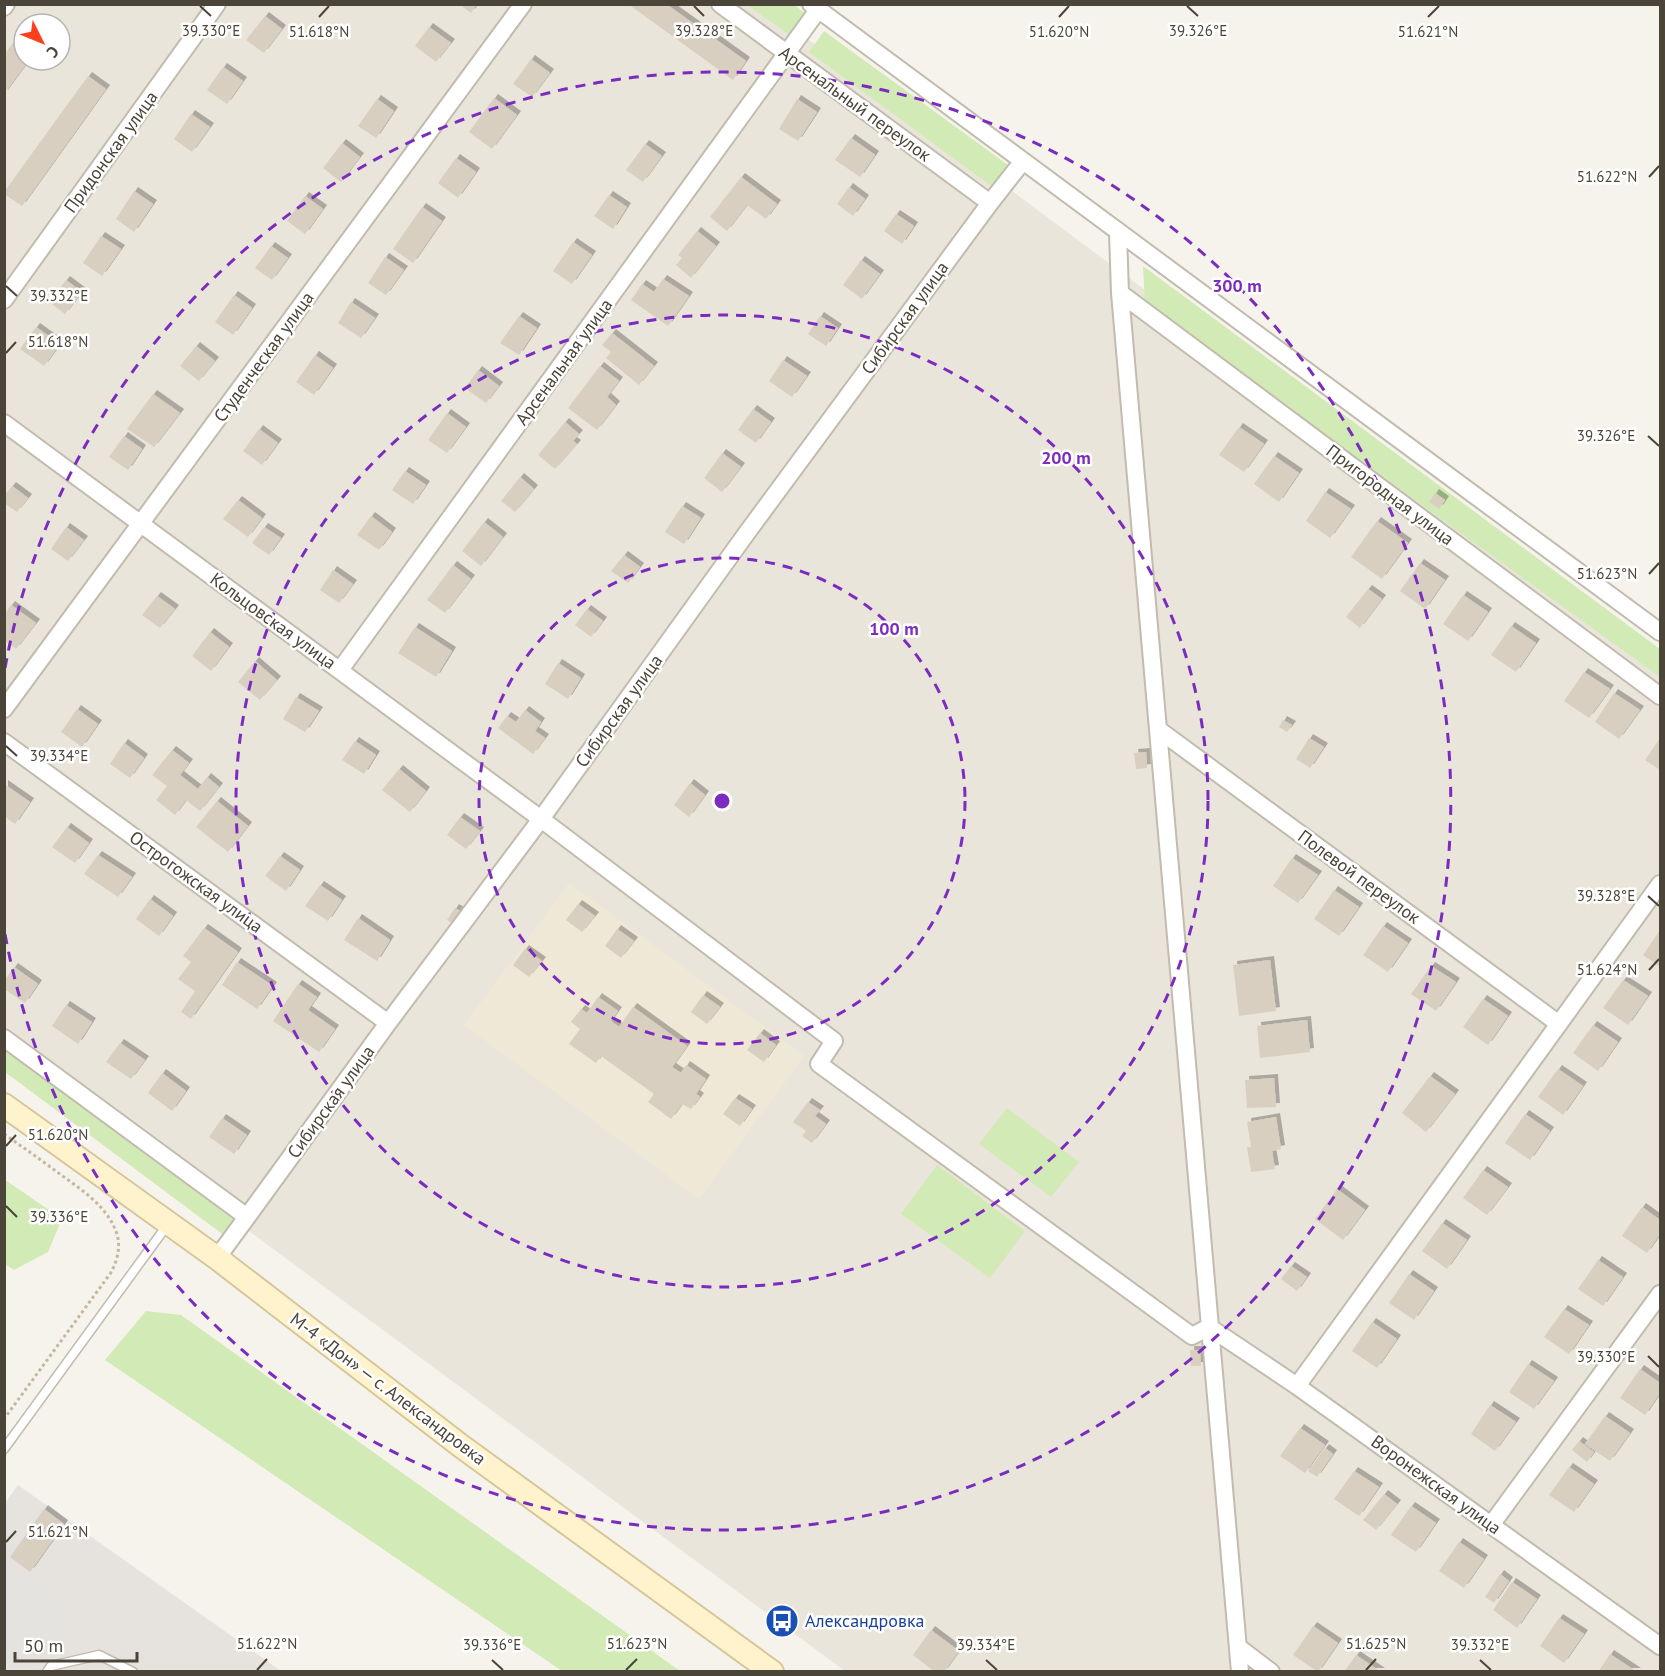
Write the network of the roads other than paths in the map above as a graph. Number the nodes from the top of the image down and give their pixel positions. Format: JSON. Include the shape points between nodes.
{"nodes":[{"id":1,"x":217,"y":4,"type":"edge"},
{"id":2,"x":523,"y":4,"type":"edge"},
{"id":3,"x":720,"y":4,"type":"edge"},
{"id":4,"x":815,"y":7,"type":"edge"},
{"id":5,"x":788,"y":54,"type":"junction"},
{"id":6,"x":1023,"y":161,"type":"junction"},
{"id":7,"x":990,"y":203,"type":"junction"},
{"id":8,"x":1118,"y":233,"type":"junction"},
{"id":9,"x":1120,"y":293,"type":"junction"},
{"id":10,"x":4,"y":300,"type":"edge"},
{"id":11,"x":4,"y":423,"type":"edge"},
{"id":12,"x":141,"y":523,"type":"junction"},
{"id":13,"x":1660,"y":632,"type":"edge"},
{"id":14,"x":340,"y":670,"type":"junction"},
{"id":15,"x":1660,"y":696,"type":"edge"},
{"id":16,"x":4,"y":709,"type":"edge"},
{"id":17,"x":1159,"y":730,"type":"junction"},
{"id":18,"x":4,"y":742,"type":"edge"},
{"id":19,"x":541,"y":819,"type":"junction"},
{"id":20,"x":1660,"y":884,"type":"edge"},
{"id":21,"x":388,"y":1023,"type":"junction"},
{"id":22,"x":1559,"y":1024,"type":"junction"},
{"id":23,"x":4,"y":1038,"type":"edge"},
{"id":24,"x":4,"y":1105,"type":"edge"},
{"id":25,"x":247,"y":1217,"type":"junction"},
{"id":26,"x":169,"y":1223,"type":"junction"},
{"id":27,"x":217,"y":1258,"type":"junction"},
{"id":28,"x":1660,"y":1294,"type":"edge"},
{"id":29,"x":1209,"y":1326,"type":"junction"},
{"id":30,"x":1297,"y":1386,"type":"junction"},
{"id":31,"x":4,"y":1449,"type":"edge"},
{"id":32,"x":1491,"y":1525,"type":"junction"},
{"id":33,"x":1660,"y":1646,"type":"edge"},
{"id":34,"x":1238,"y":1647,"type":"junction"},
{"id":35,"x":47,"y":1671,"type":"edge"},
{"id":36,"x":133,"y":1671,"type":"edge"},
{"id":37,"x":772,"y":1671,"type":"edge"},
{"id":38,"x":1240,"y":1671,"type":"edge"},
{"id":39,"x":1271,"y":1671,"type":"edge"}],
"edges":[{"from":1,"to":10,"type":"street","name":"Придонская улица"},
{"from":2,"to":12,"type":"street","name":"Студенческая улица"},
{"from":3,"to":5,"type":"street","name":"Арсенальный переулок"},
{"from":4,"to":5,"type":"street","name":"Арсенальная улица"},
{"from":4,"to":6,"type":"street"},
{"from":5,"to":7,"type":"street","name":"Арсенальный переулок"},
{"from":5,"to":14,"type":"street","name":"Арсенальная улица"},
{"from":6,"to":7,"type":"street","name":"Сибирская улица"},
{"from":6,"to":8,"type":"street"},
{"from":7,"to":19,"type":"street","name":"Сибирская улица"},
{"from":8,"to":9,"type":"street"},
{"from":8,"to":13,"type":"street"},
{"from":9,"to":15,"type":"street","name":"Пригородная улица"},
{"from":9,"to":17,"type":"street"},
{"from":11,"to":12,"type":"street","name":"Кольцовская улица"},
{"from":12,"to":14,"type":"street","name":"Кольцовская улица"},
{"from":12,"to":16,"type":"street","name":"Студенческая улица"},
{"from":14,"to":19,"type":"street","name":"Кольцовская улица"},
{"from":17,"to":22,"type":"street","name":"Полевой переулок"},
{"from":17,"to":29,"type":"street"},
{"from":18,"to":21,"type":"street","name":"Острогожская улица"},
{"from":19,"to":21,"type":"street","name":"Сибирская улица"},
{"from":19,"to":29,"type":"street","name":"Кольцовская улица","via":[[834,1041],[819,1064],[1192,1336]]},
{"from":20,"to":22,"type":"street"},
{"from":21,"to":25,"type":"street","name":"Сибирская улица"},
{"from":22,"to":30,"type":"street"},
{"from":23,"to":25,"type":"street"},
{"from":24,"to":26,"type":"main road","name":"М-4 «Дон» — с. Александровка"},
{"from":25,"to":27,"type":"street","name":"Сибирская улица"},
{"from":26,"to":27,"type":"main road","name":"М-4 «Дон» — с. Александровка"},
{"from":26,"to":31,"type":"lane"},
{"from":27,"to":37,"type":"main road","name":"М-4 «Дон» — с. Александровка","via":[[461,1446]]},
{"from":28,"to":32,"type":"street"},
{"from":29,"to":30,"type":"street","name":"Воронежская улица"},
{"from":29,"to":34,"type":"street"},
{"from":30,"to":32,"type":"street","name":"Воронежская улица"},
{"from":32,"to":33,"type":"street","name":"Воронежская улица"},
{"from":34,"to":38,"type":"street"},
{"from":34,"to":39,"type":"street"},
{"from":35,"to":36,"type":"lane","via":[[51,1666],[99,1655]]}]}
